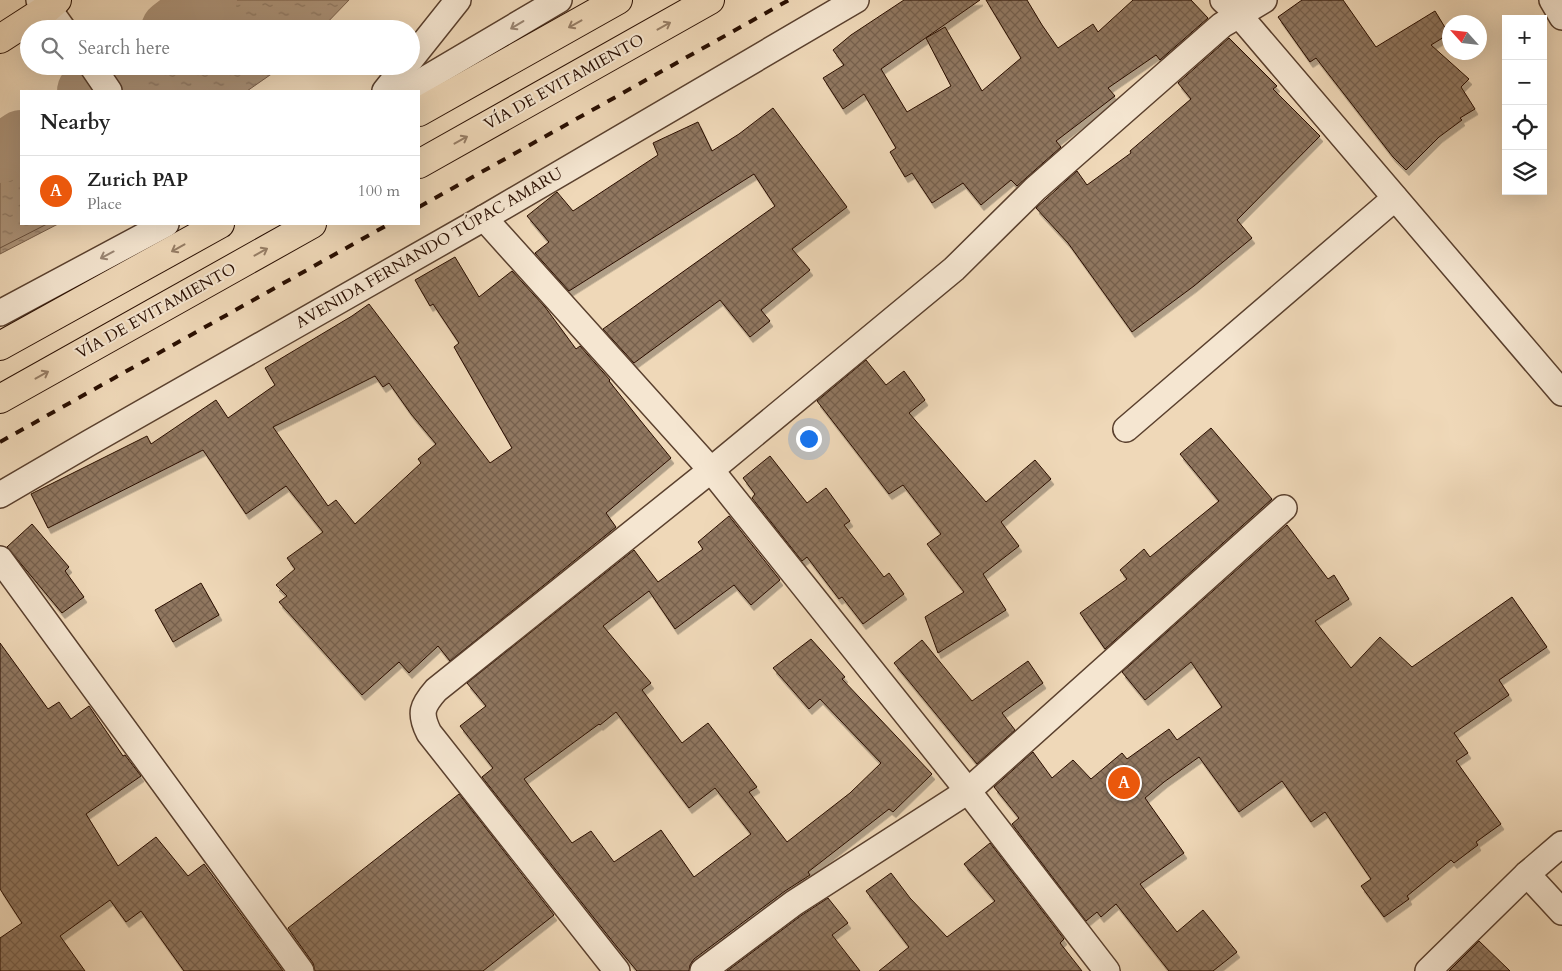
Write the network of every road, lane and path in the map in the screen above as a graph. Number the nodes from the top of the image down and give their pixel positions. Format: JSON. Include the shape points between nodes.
{"nodes":[{"id":1,"x":458,"y":0,"type":"edge"},
{"id":2,"x":559,"y":0,"type":"edge"},
{"id":3,"x":618,"y":0,"type":"edge"},
{"id":4,"x":710,"y":0,"type":"edge"},
{"id":5,"x":856,"y":0,"type":"edge"},
{"id":6,"x":1264,"y":0,"type":"edge"},
{"id":7,"x":1552,"y":0,"type":"edge"},
{"id":8,"x":1231,"y":7,"type":"edge"},
{"id":9,"x":52,"y":9,"type":"edge"},
{"id":10,"x":1562,"y":17,"type":"edge"},
{"id":11,"x":32,"y":20,"type":"edge"},
{"id":12,"x":20,"y":27,"type":"edge"},
{"id":13,"x":0,"y":38,"type":"edge"},
{"id":14,"x":420,"y":48,"type":"edge"},
{"id":15,"x":98,"y":75,"type":"edge"},
{"id":16,"x":398,"y":75,"type":"edge"},
{"id":17,"x":108,"y":90,"type":"edge"},
{"id":18,"x":386,"y":90,"type":"edge"},
{"id":19,"x":407,"y":90,"type":"edge"},
{"id":20,"x":420,"y":111,"type":"edge"},
{"id":21,"x":420,"y":163,"type":"edge"},
{"id":22,"x":1395,"y":198,"type":"junction"},
{"id":23,"x":484,"y":218,"type":"junction"},
{"id":24,"x":164,"y":225,"type":"edge"},
{"id":25,"x":218,"y":225,"type":"edge"},
{"id":26,"x":310,"y":225,"type":"edge"},
{"id":27,"x":0,"y":313,"type":"edge"},
{"id":28,"x":0,"y":346,"type":"edge"},
{"id":29,"x":1562,"y":393,"type":"edge"},
{"id":30,"x":0,"y":399,"type":"edge"},
{"id":31,"x":1126,"y":429,"type":"dead end"},
{"id":32,"x":711,"y":470,"type":"junction"},
{"id":33,"x":0,"y":495,"type":"edge"},
{"id":34,"x":1284,"y":508,"type":"dead end"},
{"id":35,"x":0,"y":559,"type":"edge"},
{"id":36,"x":968,"y":791,"type":"junction"},
{"id":37,"x":1562,"y":844,"type":"edge"},
{"id":38,"x":1527,"y":874,"type":"junction"},
{"id":39,"x":1562,"y":912,"type":"edge"},
{"id":40,"x":301,"y":971,"type":"edge"},
{"id":41,"x":616,"y":971,"type":"edge"},
{"id":42,"x":704,"y":971,"type":"edge"},
{"id":43,"x":1107,"y":971,"type":"edge"},
{"id":44,"x":1428,"y":971,"type":"edge"}],
"edges":[{"from":1,"to":14,"type":"street"},
{"from":2,"to":19,"type":"street","one_way":true},
{"from":3,"to":20,"type":"main road","one_way":true},
{"from":21,"to":4,"type":"main road","name":"VÍA DE EVITAMIENTO","one_way":true},
{"from":5,"to":23,"type":"street","name":"AVENIDA FERNANDO TÚPAC AMARU"},
{"from":6,"to":8,"type":"street"},
{"from":7,"to":10,"type":"street"},
{"from":8,"to":22,"type":"street"},
{"from":8,"to":32,"type":"street","via":[[1222,25],[1035,189],[954,269]]},
{"from":9,"to":11,"type":"main road"},
{"from":12,"to":13,"type":"main road"},
{"from":15,"to":17,"type":"street"},
{"from":16,"to":18,"type":"street"},
{"from":22,"to":29,"type":"street"},
{"from":22,"to":31,"type":"street"},
{"from":23,"to":32,"type":"street"},
{"from":23,"to":33,"type":"street","name":"AVENIDA FERNANDO TÚPAC AMARU"},
{"from":24,"to":27,"type":"street","one_way":true},
{"from":25,"to":28,"type":"main road","one_way":true},
{"from":30,"to":26,"type":"main road","name":"VÍA DE EVITAMIENTO","one_way":true},
{"from":32,"to":36,"type":"street"},
{"from":32,"to":41,"type":"street","via":[[436,690],[425,703],[422,720],[429,733]]},
{"from":34,"to":36,"type":"street"},
{"from":35,"to":40,"type":"street"},
{"from":36,"to":42,"type":"street","via":[[794,903]]},
{"from":36,"to":43,"type":"street"},
{"from":37,"to":38,"type":"street"},
{"from":38,"to":39,"type":"street"},
{"from":38,"to":44,"type":"street"}]}
